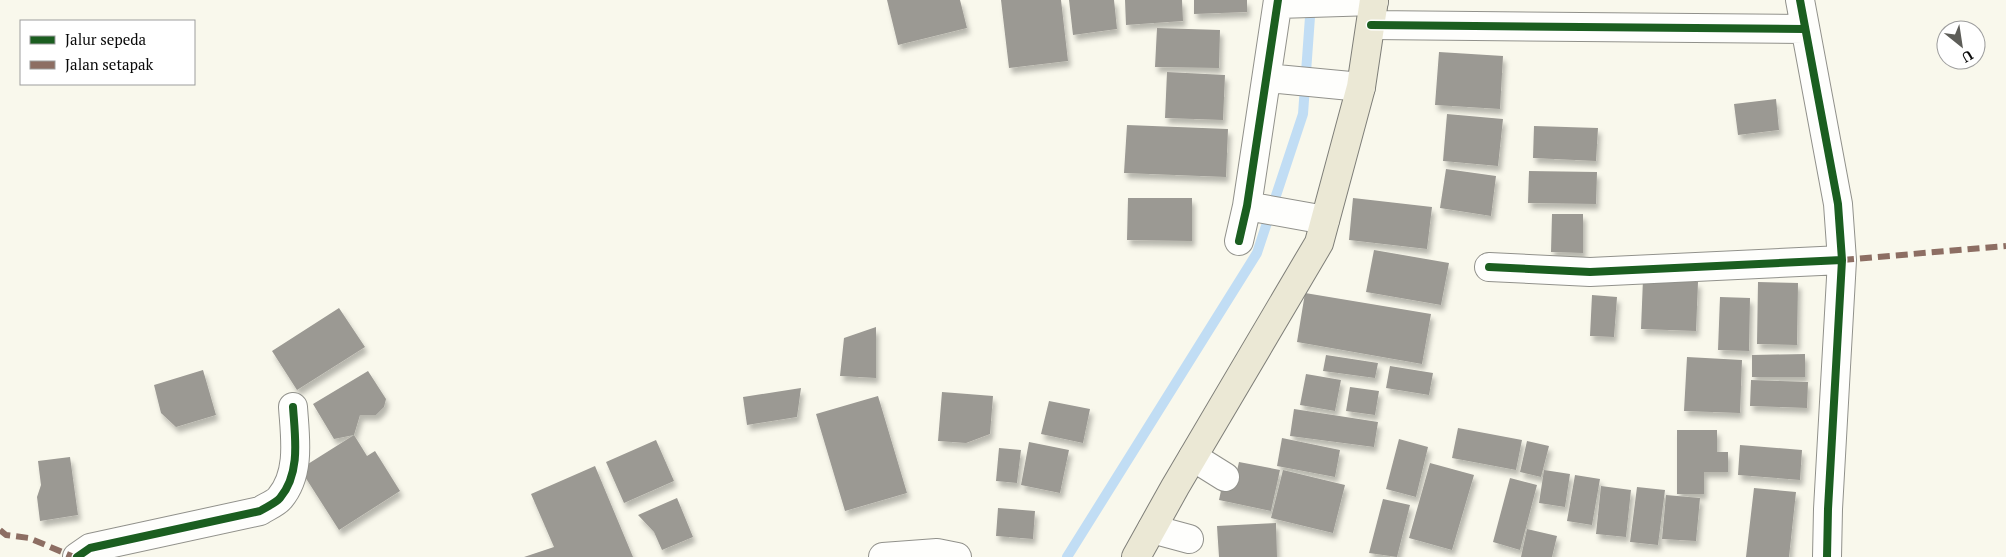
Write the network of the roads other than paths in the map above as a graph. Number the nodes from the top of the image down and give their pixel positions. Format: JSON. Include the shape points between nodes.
{"nodes":[{"id":1,"x":1800,"y":0,"type":"edge"},
{"id":2,"x":1283,"y":3,"type":"edge"},
{"id":3,"x":1367,"y":7,"type":"edge"},
{"id":4,"x":1804,"y":29,"type":"junction"},
{"id":5,"x":1279,"y":80,"type":"junction"},
{"id":6,"x":1351,"y":86,"type":"junction"},
{"id":7,"x":1253,"y":207,"type":"junction"},
{"id":8,"x":1314,"y":218,"type":"junction"},
{"id":9,"x":1239,"y":241,"type":"dead end"},
{"id":10,"x":1842,"y":260,"type":"junction"},
{"id":11,"x":1489,"y":267,"type":"dead end"},
{"id":12,"x":292,"y":407,"type":"dead end"},
{"id":13,"x":1193,"y":457,"type":"junction"},
{"id":14,"x":1224,"y":477,"type":"dead end"},
{"id":15,"x":1152,"y":529,"type":"junction"},
{"id":16,"x":1190,"y":539,"type":"dead end"},
{"id":17,"x":77,"y":557,"type":"edge"},
{"id":18,"x":883,"y":557,"type":"edge"},
{"id":19,"x":957,"y":557,"type":"edge"},
{"id":20,"x":1136,"y":557,"type":"edge"},
{"id":21,"x":1827,"y":557,"type":"edge"}],
"edges":[{"from":1,"to":4,"type":"street"},
{"from":2,"to":3,"type":"street"},
{"from":2,"to":5,"type":"street"},
{"from":3,"to":4,"type":"street"},
{"from":3,"to":6,"type":"main road"},
{"from":4,"to":10,"type":"street","via":[[1838,204]]},
{"from":5,"to":6,"type":"street"},
{"from":5,"to":7,"type":"street"},
{"from":6,"to":8,"type":"main road"},
{"from":7,"to":8,"type":"street"},
{"from":7,"to":9,"type":"street"},
{"from":8,"to":13,"type":"main road","via":[[1319,243]]},
{"from":10,"to":11,"type":"street","via":[[1590,272]]},
{"from":10,"to":21,"type":"street"},
{"from":12,"to":17,"type":"street","via":[[293,475],[279,499],[260,511],[90,548]]},
{"from":13,"to":14,"type":"street"},
{"from":13,"to":15,"type":"main road"},
{"from":15,"to":16,"type":"street"},
{"from":15,"to":20,"type":"main road"},
{"from":18,"to":19,"type":"street","via":[[937,553]]}]}
